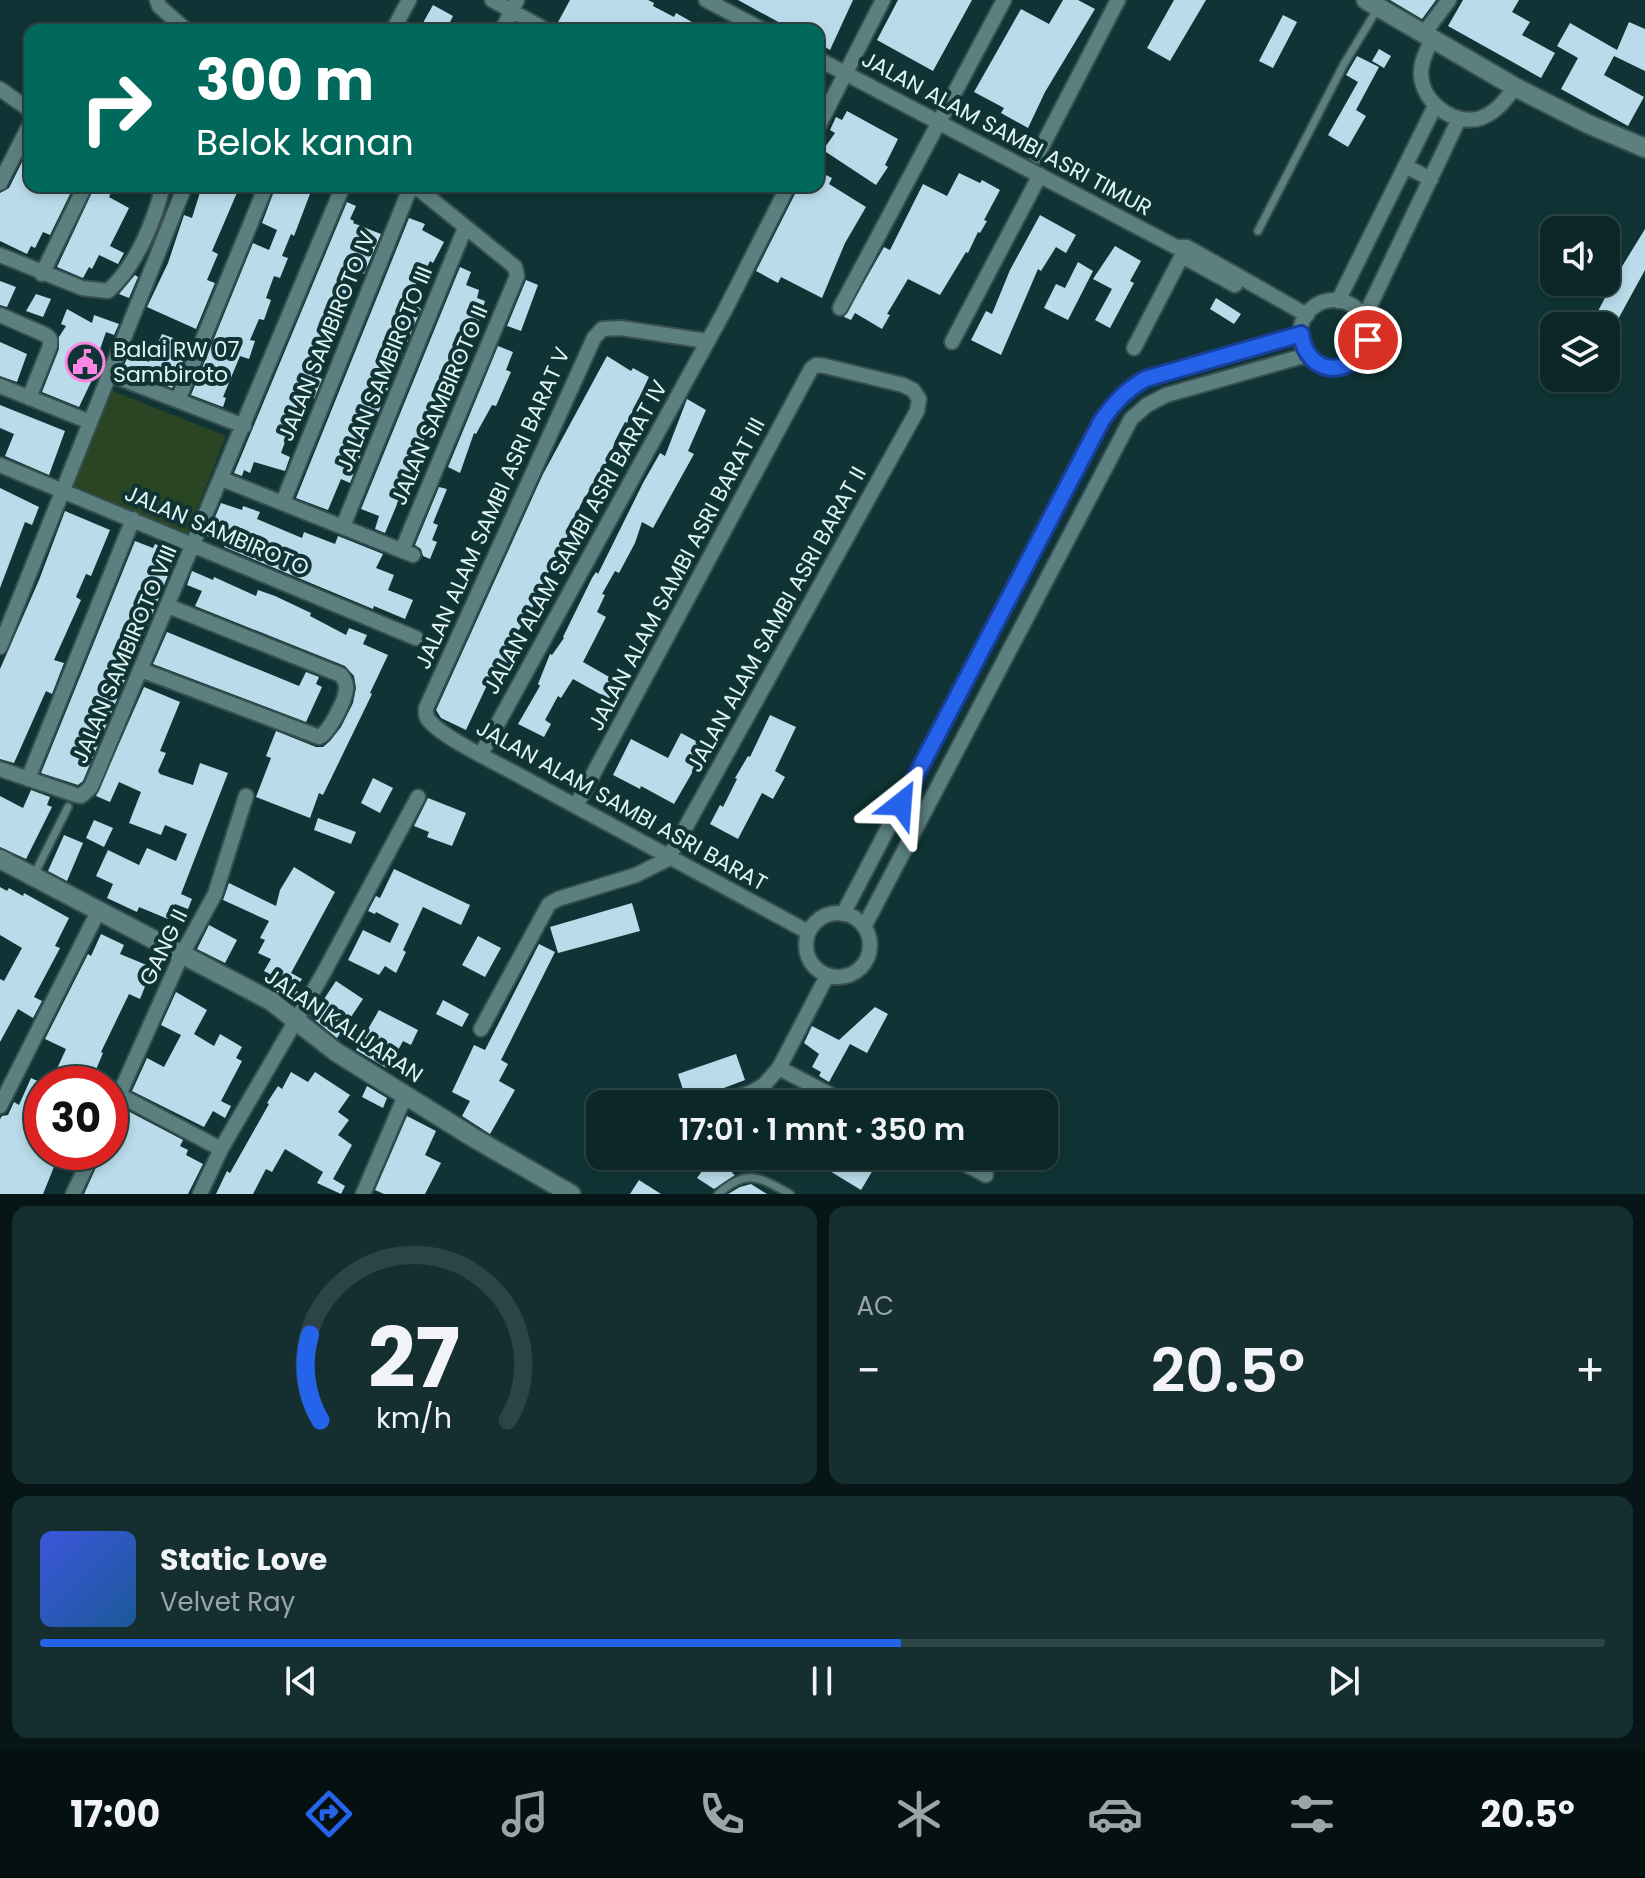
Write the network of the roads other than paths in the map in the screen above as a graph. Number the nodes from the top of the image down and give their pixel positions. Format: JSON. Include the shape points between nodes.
{"nodes":[{"id":1,"x":157,"y":0,"type":"edge"},
{"id":2,"x":409,"y":0,"type":"edge"},
{"id":3,"x":492,"y":0,"type":"edge"},
{"id":4,"x":706,"y":0,"type":"edge"},
{"id":5,"x":883,"y":0,"type":"edge"},
{"id":6,"x":1004,"y":0,"type":"edge"},
{"id":7,"x":1118,"y":0,"type":"edge"},
{"id":8,"x":1449,"y":0,"type":"edge"},
{"id":9,"x":1372,"y":4,"type":"edge"},
{"id":10,"x":514,"y":6,"type":"edge"},
{"id":11,"x":179,"y":24,"type":"edge"},
{"id":12,"x":396,"y":24,"type":"edge"},
{"id":13,"x":505,"y":24,"type":"edge"},
{"id":14,"x":538,"y":24,"type":"edge"},
{"id":15,"x":752,"y":24,"type":"edge"},
{"id":16,"x":1429,"y":35,"type":"junction"},
{"id":17,"x":824,"y":62,"type":"edge"},
{"id":18,"x":845,"y":73,"type":"junction"},
{"id":19,"x":1515,"y":87,"type":"junction"},
{"id":20,"x":0,"y":89,"type":"edge"},
{"id":21,"x":24,"y":106,"type":"edge"},
{"id":22,"x":1435,"y":106,"type":"junction"},
{"id":23,"x":824,"y":115,"type":"edge"},
{"id":24,"x":1459,"y":119,"type":"junction"},
{"id":25,"x":939,"y":122,"type":"junction"},
{"id":26,"x":24,"y":136,"type":"edge"},
{"id":27,"x":1643,"y":142,"type":"edge"},
{"id":28,"x":1037,"y":156,"type":"dead end"},
{"id":29,"x":1405,"y":166,"type":"junction"},
{"id":30,"x":1040,"y":175,"type":"junction"},
{"id":31,"x":1431,"y":179,"type":"junction"},
{"id":32,"x":0,"y":183,"type":"edge"},
{"id":33,"x":82,"y":192,"type":"edge"},
{"id":34,"x":160,"y":192,"type":"edge"},
{"id":35,"x":183,"y":192,"type":"edge"},
{"id":36,"x":264,"y":192,"type":"edge"},
{"id":37,"x":341,"y":192,"type":"edge"},
{"id":38,"x":411,"y":192,"type":"edge"},
{"id":39,"x":420,"y":192,"type":"edge"},
{"id":40,"x":785,"y":192,"type":"edge"},
{"id":41,"x":465,"y":228,"type":"junction"},
{"id":42,"x":1258,"y":231,"type":"dead end"},
{"id":43,"x":1182,"y":250,"type":"junction"},
{"id":44,"x":0,"y":255,"type":"edge"},
{"id":45,"x":42,"y":274,"type":"junction"},
{"id":46,"x":1338,"y":301,"type":"junction"},
{"id":47,"x":840,"y":308,"type":"dead end"},
{"id":48,"x":0,"y":315,"type":"edge"},
{"id":49,"x":1364,"y":318,"type":"junction"},
{"id":50,"x":1303,"y":324,"type":"junction"},
{"id":51,"x":709,"y":337,"type":"junction"},
{"id":52,"x":952,"y":342,"type":"dead end"},
{"id":53,"x":1134,"y":348,"type":"dead end"},
{"id":54,"x":1307,"y":355,"type":"junction"},
{"id":55,"x":109,"y":374,"type":"junction"},
{"id":56,"x":0,"y":386,"type":"edge"},
{"id":57,"x":29,"y":398,"type":"junction"},
{"id":58,"x":919,"y":399,"type":"joint"},
{"id":59,"x":178,"y":400,"type":"junction"},
{"id":60,"x":90,"y":422,"type":"junction"},
{"id":61,"x":244,"y":426,"type":"junction"},
{"id":62,"x":0,"y":465,"type":"edge"},
{"id":63,"x":222,"y":479,"type":"junction"},
{"id":64,"x":63,"y":490,"type":"junction"},
{"id":65,"x":283,"y":502,"type":"junction"},
{"id":66,"x":133,"y":519,"type":"junction"},
{"id":67,"x":343,"y":526,"type":"junction"},
{"id":68,"x":194,"y":544,"type":"junction"},
{"id":69,"x":168,"y":606,"type":"junction"},
{"id":70,"x":416,"y":638,"type":"dead end"},
{"id":71,"x":0,"y":647,"type":"edge"},
{"id":72,"x":141,"y":670,"type":"junction"},
{"id":73,"x":426,"y":708,"type":"joint"},
{"id":74,"x":481,"y":754,"type":"junction"},
{"id":75,"x":0,"y":769,"type":"edge"},
{"id":76,"x":28,"y":779,"type":"junction"},
{"id":77,"x":246,"y":796,"type":"dead end"},
{"id":78,"x":418,"y":797,"type":"dead end"},
{"id":79,"x":576,"y":806,"type":"junction"},
{"id":80,"x":68,"y":807,"type":"dead end"},
{"id":81,"x":0,"y":859,"type":"edge"},
{"id":82,"x":668,"y":859,"type":"junction"},
{"id":83,"x":33,"y":877,"type":"junction"},
{"id":84,"x":99,"y":910,"type":"junction"},
{"id":85,"x":843,"y":914,"type":"junction"},
{"id":86,"x":864,"y":927,"type":"junction"},
{"id":87,"x":808,"y":932,"type":"junction"},
{"id":88,"x":182,"y":954,"type":"junction"},
{"id":89,"x":827,"y":976,"type":"junction"},
{"id":90,"x":296,"y":1021,"type":"junction"},
{"id":91,"x":481,"y":1029,"type":"dead end"},
{"id":92,"x":779,"y":1068,"type":"junction"},
{"id":93,"x":128,"y":1075,"type":"edge"},
{"id":94,"x":755,"y":1090,"type":"edge"},
{"id":95,"x":821,"y":1090,"type":"edge"},
{"id":96,"x":405,"y":1096,"type":"junction"},
{"id":97,"x":128,"y":1100,"type":"edge"},
{"id":98,"x":0,"y":1106,"type":"edge"},
{"id":99,"x":221,"y":1149,"type":"junction"},
{"id":100,"x":84,"y":1170,"type":"edge"},
{"id":101,"x":976,"y":1170,"type":"edge"},
{"id":102,"x":986,"y":1175,"type":"dead end"},
{"id":103,"x":73,"y":1194,"type":"edge"},
{"id":104,"x":200,"y":1194,"type":"edge"},
{"id":105,"x":363,"y":1194,"type":"edge"},
{"id":106,"x":571,"y":1194,"type":"edge"},
{"id":107,"x":718,"y":1194,"type":"edge"},
{"id":108,"x":790,"y":1194,"type":"edge"}],
"edges":[{"from":1,"to":11,"type":"street"},
{"from":2,"to":12,"type":"street"},
{"from":3,"to":10,"type":"street"},
{"from":4,"to":15,"type":"street"},
{"from":5,"to":18,"type":"street"},
{"from":6,"to":25,"type":"street"},
{"from":7,"to":28,"type":"street"},
{"from":8,"to":16,"type":"street"},
{"from":9,"to":16,"type":"street"},
{"from":9,"to":42,"type":"lane"},
{"from":10,"to":13,"type":"street"},
{"from":10,"to":14,"type":"street"},
{"from":16,"to":19,"type":"street"},
{"from":16,"to":22,"type":"street","via":[[1421,73]]},
{"from":17,"to":18,"type":"street","name":"JALAN ALAM SAMBI ASRI TIMUR"},
{"from":18,"to":23,"type":"street"},
{"from":18,"to":25,"type":"street","name":"JALAN ALAM SAMBI ASRI TIMUR"},
{"from":19,"to":24,"type":"street","via":[[1494,112]]},
{"from":19,"to":27,"type":"street","via":[[1588,124]]},
{"from":20,"to":21,"type":"street"},
{"from":22,"to":24,"type":"street"},
{"from":22,"to":29,"type":"street"},
{"from":24,"to":31,"type":"street"},
{"from":25,"to":30,"type":"street","name":"JALAN ALAM SAMBI ASRI TIMUR"},
{"from":25,"to":47,"type":"street"},
{"from":26,"to":32,"type":"street"},
{"from":29,"to":31,"type":"street"},
{"from":29,"to":46,"type":"street"},
{"from":30,"to":43,"type":"street","name":"JALAN ALAM SAMBI ASRI TIMUR"},
{"from":30,"to":52,"type":"street"},
{"from":31,"to":49,"type":"street"},
{"from":33,"to":45,"type":"street"},
{"from":34,"to":45,"type":"street","via":[[129,267],[108,291]]},
{"from":35,"to":55,"type":"street"},
{"from":36,"to":59,"type":"street"},
{"from":37,"to":61,"type":"street","name":"JALAN SAMBIROTO VIII"},
{"from":38,"to":65,"type":"street","name":"JALAN SAMBIROTO IV"},
{"from":39,"to":41,"type":"street"},
{"from":40,"to":51,"type":"street","name":"JALAN ALAM SAMBI ASRI BARAT IV"},
{"from":41,"to":67,"type":"street","name":"JALAN SAMBIROTO III"},
{"from":41,"to":67,"type":"street","name":"JALAN SAMBIROTO II","via":[[515,267],[517,276],[408,553]]},
{"from":43,"to":50,"type":"street","name":"JALAN ALAM SAMBI ASRI TIMUR"},
{"from":43,"to":53,"type":"street"},
{"from":44,"to":45,"type":"street"},
{"from":46,"to":49,"type":"street"},
{"from":46,"to":50,"type":"street","via":[[1315,306]]},
{"from":48,"to":57,"type":"street","via":[[50,339]]},
{"from":49,"to":54,"type":"street","via":[[1368,340],[1347,366],[1326,367]]},
{"from":50,"to":54,"type":"street"},
{"from":50,"to":85,"type":"street","via":[[1145,379],[1114,403]]},
{"from":51,"to":73,"type":"street","name":"JALAN ALAM SAMBI ASRI BARAT V","via":[[621,328],[602,329],[594,338]]},
{"from":51,"to":74,"type":"street","name":"JALAN ALAM SAMBI ASRI BARAT IV"},
{"from":54,"to":86,"type":"street","via":[[1166,395],[1131,419]]},
{"from":55,"to":59,"type":"street"},
{"from":55,"to":60,"type":"street"},
{"from":56,"to":57,"type":"street"},
{"from":57,"to":60,"type":"street"},
{"from":58,"to":79,"type":"street","name":"JALAN ALAM SAMBI ASRI BARAT III","via":[[903,385],[816,365],[811,369]]},
{"from":58,"to":82,"type":"street","name":"JALAN ALAM SAMBI ASRI BARAT II"},
{"from":59,"to":61,"type":"street"},
{"from":60,"to":64,"type":"street"},
{"from":61,"to":63,"type":"street","name":"JALAN SAMBIROTO VIII"},
{"from":62,"to":64,"type":"street","name":"JALAN SAMBIROTO"},
{"from":63,"to":65,"type":"street","name":"JALAN SAMBIROTO II"},
{"from":63,"to":68,"type":"street","name":"JALAN SAMBIROTO VIII"},
{"from":64,"to":66,"type":"street","name":"JALAN SAMBIROTO"},
{"from":64,"to":71,"type":"street"},
{"from":65,"to":67,"type":"street","name":"JALAN SAMBIROTO II"},
{"from":66,"to":68,"type":"street","name":"JALAN SAMBIROTO"},
{"from":66,"to":76,"type":"street"},
{"from":68,"to":69,"type":"street","name":"JALAN SAMBIROTO VIII"},
{"from":68,"to":70,"type":"street","name":"JALAN SAMBIROTO"},
{"from":69,"to":72,"type":"street","name":"JALAN SAMBIROTO VIII"},
{"from":69,"to":72,"type":"street","via":[[341,675],[346,692],[327,733],[319,737]]},
{"from":72,"to":76,"type":"street","name":"JALAN SAMBIROTO VIII","via":[[94,781],[81,796]]},
{"from":73,"to":74,"type":"street","name":"JALAN ALAM SAMBI ASRI BARAT","via":[[428,719],[441,731]]},
{"from":74,"to":79,"type":"street","name":"JALAN ALAM SAMBI ASRI BARAT"},
{"from":75,"to":76,"type":"street"},
{"from":77,"to":88,"type":"street","name":"GANG II","via":[[215,894]]},
{"from":78,"to":90,"type":"street"},
{"from":79,"to":82,"type":"street","name":"JALAN ALAM SAMBI ASRI BARAT"},
{"from":80,"to":83,"type":"lane"},
{"from":81,"to":83,"type":"street","name":"JALAN KALIJARAN"},
{"from":82,"to":87,"type":"street","name":"JALAN ALAM SAMBI ASRI BARAT"},
{"from":82,"to":91,"type":"street","via":[[549,904]]},
{"from":83,"to":84,"type":"street","name":"JALAN KALIJARAN"},
{"from":84,"to":88,"type":"street","name":"JALAN KALIJARAN"},
{"from":84,"to":98,"type":"street"},
{"from":85,"to":86,"type":"street"},
{"from":85,"to":87,"type":"street","via":[[829,914]]},
{"from":86,"to":89,"type":"street","via":[[870,945],[864,964],[847,976]]},
{"from":87,"to":89,"type":"street","via":[[806,953]]},
{"from":88,"to":90,"type":"street","name":"JALAN KALIJARAN","via":[[271,1001]]},
{"from":88,"to":93,"type":"street","name":"GANG II"},
{"from":89,"to":92,"type":"street"},
{"from":90,"to":96,"type":"street","name":"JALAN KALIJARAN"},
{"from":90,"to":99,"type":"street"},
{"from":92,"to":94,"type":"street"},
{"from":92,"to":95,"type":"street"},
{"from":96,"to":105,"type":"street"},
{"from":96,"to":106,"type":"street","name":"JALAN KALIJARAN"},
{"from":97,"to":99,"type":"street"},
{"from":99,"to":104,"type":"street"},
{"from":100,"to":103,"type":"street"},
{"from":101,"to":102,"type":"street"},
{"from":107,"to":108,"type":"lane","via":[[755,1176]]}]}
